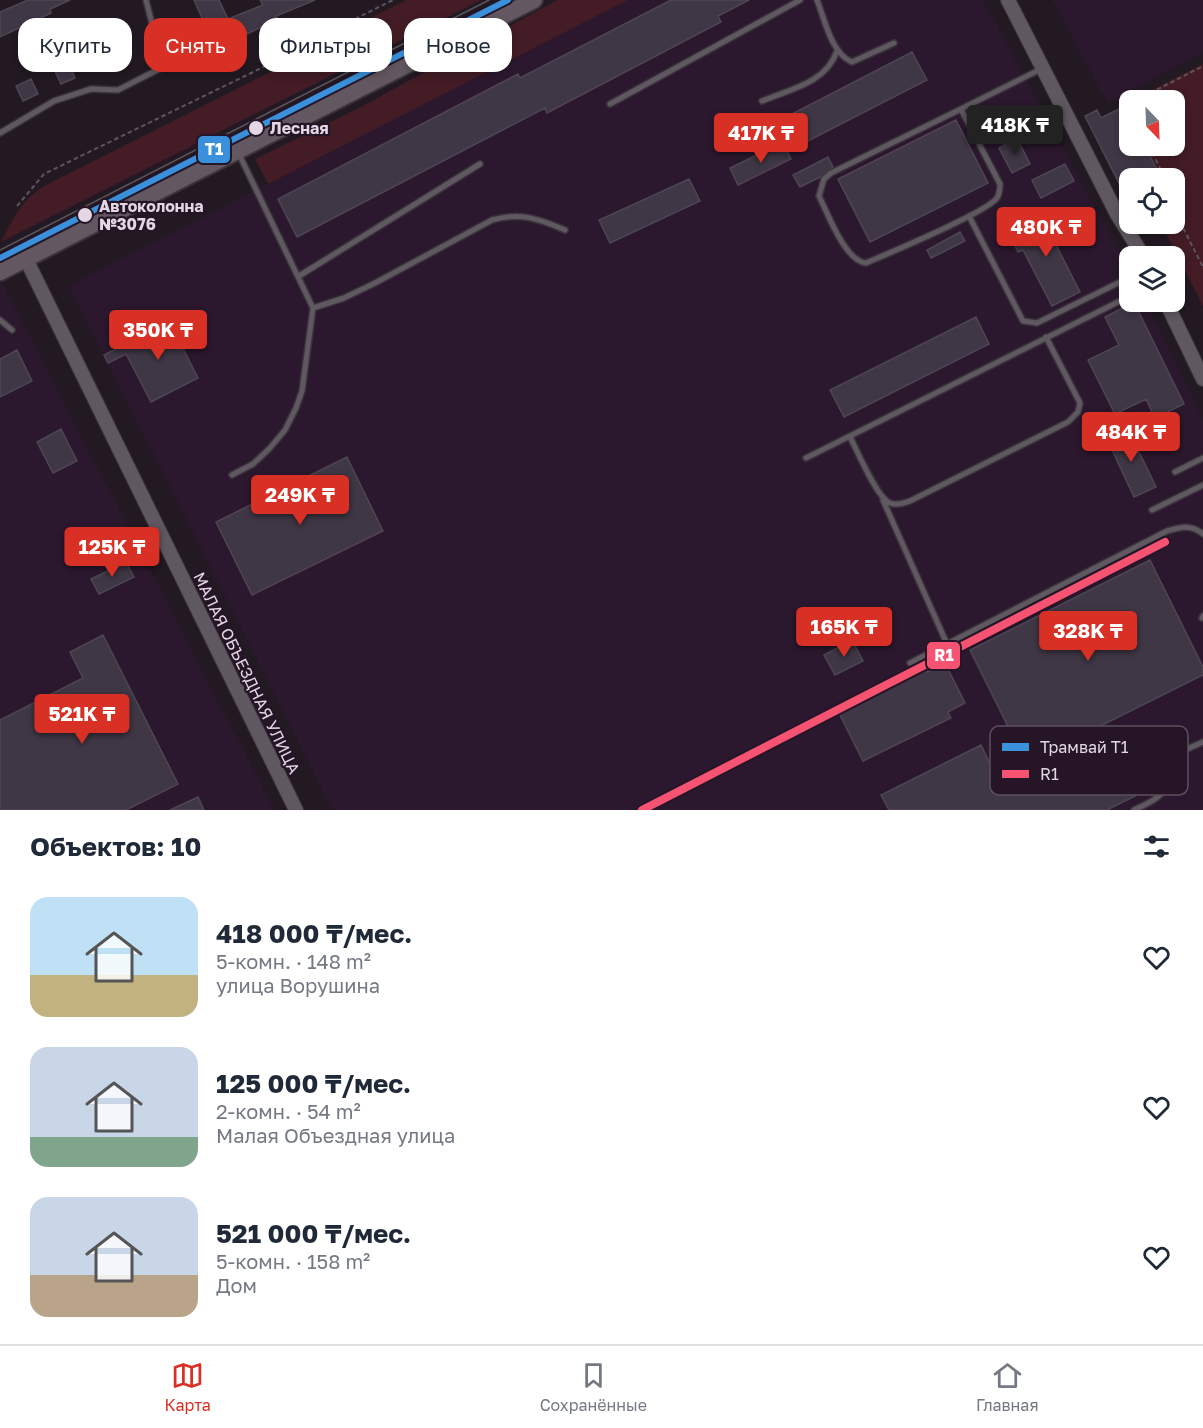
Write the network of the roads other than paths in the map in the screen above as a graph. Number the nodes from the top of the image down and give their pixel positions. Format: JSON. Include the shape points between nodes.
{"nodes":[{"id":1,"x":146,"y":0,"type":"edge"},
{"id":2,"x":534,"y":0,"type":"edge"},
{"id":3,"x":800,"y":0,"type":"edge"},
{"id":4,"x":817,"y":0,"type":"edge"},
{"id":5,"x":1008,"y":0,"type":"edge"},
{"id":6,"x":894,"y":43,"type":"dead end"},
{"id":7,"x":837,"y":51,"type":"junction"},
{"id":8,"x":1041,"y":69,"type":"junction"},
{"id":9,"x":762,"y":101,"type":"dead end"},
{"id":10,"x":610,"y":104,"type":"dead end"},
{"id":11,"x":961,"y":109,"type":"junction"},
{"id":12,"x":0,"y":133,"type":"edge"},
{"id":13,"x":238,"y":151,"type":"junction"},
{"id":14,"x":480,"y":164,"type":"dead end"},
{"id":15,"x":969,"y":216,"type":"junction"},
{"id":16,"x":565,"y":230,"type":"dead end"},
{"id":17,"x":1137,"y":246,"type":"edge"},
{"id":18,"x":26,"y":259,"type":"junction"},
{"id":19,"x":0,"y":272,"type":"edge"},
{"id":20,"x":298,"y":276,"type":"junction"},
{"id":21,"x":1119,"y":282,"type":"edge"},
{"id":22,"x":1119,"y":301,"type":"edge"},
{"id":23,"x":313,"y":308,"type":"junction"},
{"id":24,"x":1171,"y":312,"type":"edge"},
{"id":25,"x":0,"y":320,"type":"edge"},
{"id":26,"x":12,"y":330,"type":"dead end"},
{"id":27,"x":1046,"y":337,"type":"junction"},
{"id":28,"x":1203,"y":379,"type":"edge"},
{"id":29,"x":850,"y":436,"type":"junction"},
{"id":30,"x":806,"y":458,"type":"dead end"},
{"id":31,"x":1203,"y":458,"type":"edge"},
{"id":32,"x":1175,"y":472,"type":"dead end"},
{"id":33,"x":232,"y":475,"type":"dead end"},
{"id":34,"x":1203,"y":484,"type":"edge"},
{"id":35,"x":881,"y":495,"type":"junction"},
{"id":36,"x":1152,"y":510,"type":"dead end"},
{"id":37,"x":1203,"y":534,"type":"edge"},
{"id":38,"x":947,"y":644,"type":"junction"},
{"id":39,"x":910,"y":663,"type":"dead end"},
{"id":40,"x":1203,"y":742,"type":"edge"},
{"id":41,"x":1188,"y":750,"type":"edge"},
{"id":42,"x":1160,"y":795,"type":"edge"},
{"id":43,"x":296,"y":810,"type":"edge"},
{"id":44,"x":1134,"y":810,"type":"edge"}],
"edges":[{"from":1,"to":12,"type":"lane","via":[[163,67],[118,90],[91,89],[54,101]]},
{"from":2,"to":13,"type":"main road"},
{"from":3,"to":10,"type":"lane"},
{"from":4,"to":7,"type":"lane"},
{"from":5,"to":8,"type":"street"},
{"from":6,"to":7,"type":"lane","via":[[852,62]]},
{"from":7,"to":9,"type":"lane","via":[[831,65],[818,78]]},
{"from":8,"to":11,"type":"lane"},
{"from":8,"to":17,"type":"street"},
{"from":11,"to":15,"type":"lane","via":[[1000,184],[996,200]]},
{"from":11,"to":15,"type":"lane","via":[[831,173],[824,179],[819,196],[839,237],[859,263]]},
{"from":13,"to":18,"type":"main road"},
{"from":13,"to":20,"type":"lane"},
{"from":14,"to":20,"type":"lane"},
{"from":15,"to":21,"type":"lane","via":[[1023,321],[1036,323]]},
{"from":16,"to":23,"type":"lane","via":[[543,220],[508,215],[352,294]]},
{"from":18,"to":19,"type":"main road"},
{"from":18,"to":43,"type":"street","name":"МАЛАЯ ОБЪЕЗДНАЯ УЛИЦА"},
{"from":20,"to":23,"type":"lane"},
{"from":22,"to":27,"type":"lane"},
{"from":23,"to":33,"type":"lane","via":[[302,391],[296,408],[269,449],[253,464]]},
{"from":24,"to":28,"type":"street"},
{"from":25,"to":26,"type":"lane"},
{"from":27,"to":29,"type":"lane"},
{"from":27,"to":35,"type":"lane","via":[[1080,404],[1068,422],[910,501],[889,503]]},
{"from":29,"to":30,"type":"lane"},
{"from":29,"to":35,"type":"lane"},
{"from":31,"to":32,"type":"lane"},
{"from":34,"to":36,"type":"lane"},
{"from":35,"to":38,"type":"lane"},
{"from":37,"to":38,"type":"lane","via":[[1196,528],[1167,531]]},
{"from":38,"to":39,"type":"lane"},
{"from":40,"to":41,"type":"lane"},
{"from":42,"to":44,"type":"lane"}]}
